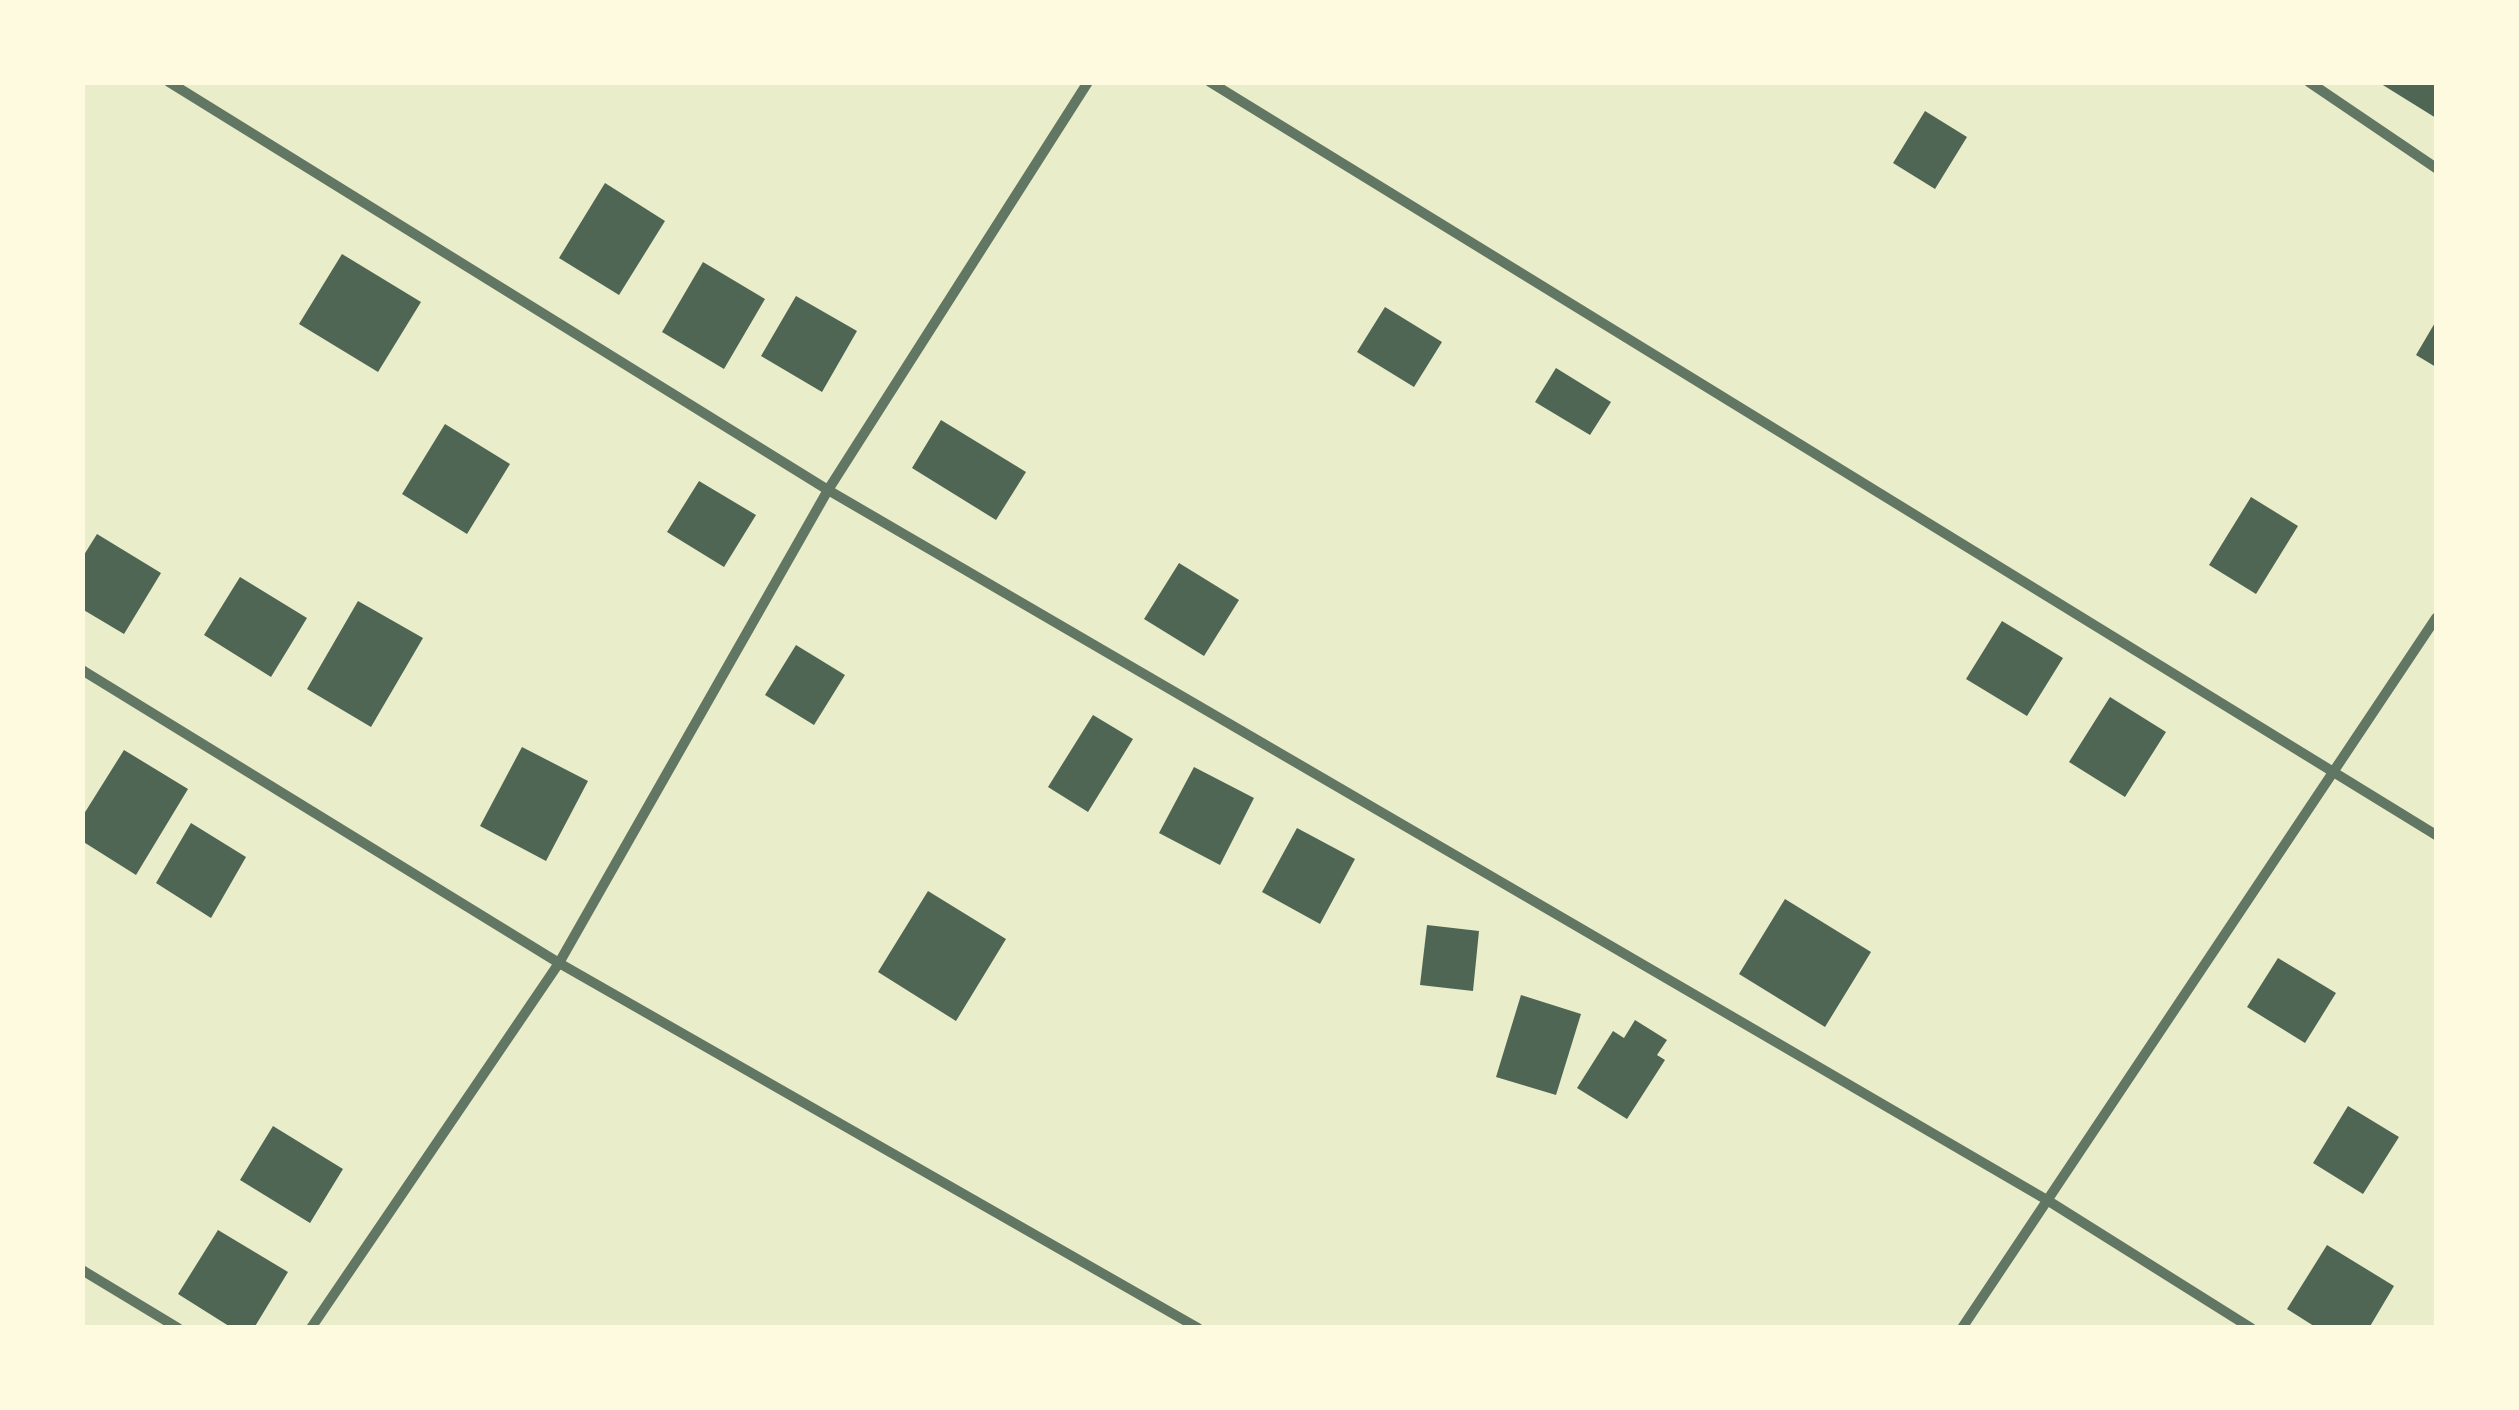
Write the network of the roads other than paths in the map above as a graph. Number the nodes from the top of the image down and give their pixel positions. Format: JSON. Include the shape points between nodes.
{"nodes":[{"id":1,"x":169,"y":82,"type":"edge"},
{"id":2,"x":1088,"y":82,"type":"edge"},
{"id":3,"x":1210,"y":82,"type":"edge"},
{"id":4,"x":2309,"y":82,"type":"edge"},
{"id":5,"x":2436,"y":168,"type":"edge"},
{"id":6,"x":828,"y":490,"type":"junction"},
{"id":7,"x":2436,"y":618,"type":"edge"},
{"id":8,"x":82,"y":670,"type":"edge"},
{"id":9,"x":2333,"y":772,"type":"junction"},
{"id":10,"x":2436,"y":836,"type":"edge"},
{"id":11,"x":559,"y":962,"type":"junction"},
{"id":12,"x":2047,"y":1200,"type":"junction"},
{"id":13,"x":82,"y":1270,"type":"edge"},
{"id":14,"x":178,"y":1328,"type":"edge"},
{"id":15,"x":311,"y":1328,"type":"edge"},
{"id":16,"x":1198,"y":1328,"type":"edge"},
{"id":17,"x":1962,"y":1328,"type":"edge"},
{"id":18,"x":2251,"y":1328,"type":"edge"}],
"edges":[{"from":1,"to":6,"type":"street"},
{"from":2,"to":6,"type":"street"},
{"from":3,"to":9,"type":"street"},
{"from":4,"to":5,"type":"street"},
{"from":6,"to":11,"type":"street"},
{"from":6,"to":12,"type":"street"},
{"from":7,"to":9,"type":"street"},
{"from":8,"to":11,"type":"street"},
{"from":9,"to":10,"type":"street"},
{"from":9,"to":12,"type":"street"},
{"from":11,"to":15,"type":"street"},
{"from":11,"to":16,"type":"street"},
{"from":12,"to":17,"type":"street"},
{"from":12,"to":18,"type":"street"},
{"from":13,"to":14,"type":"street"}]}
